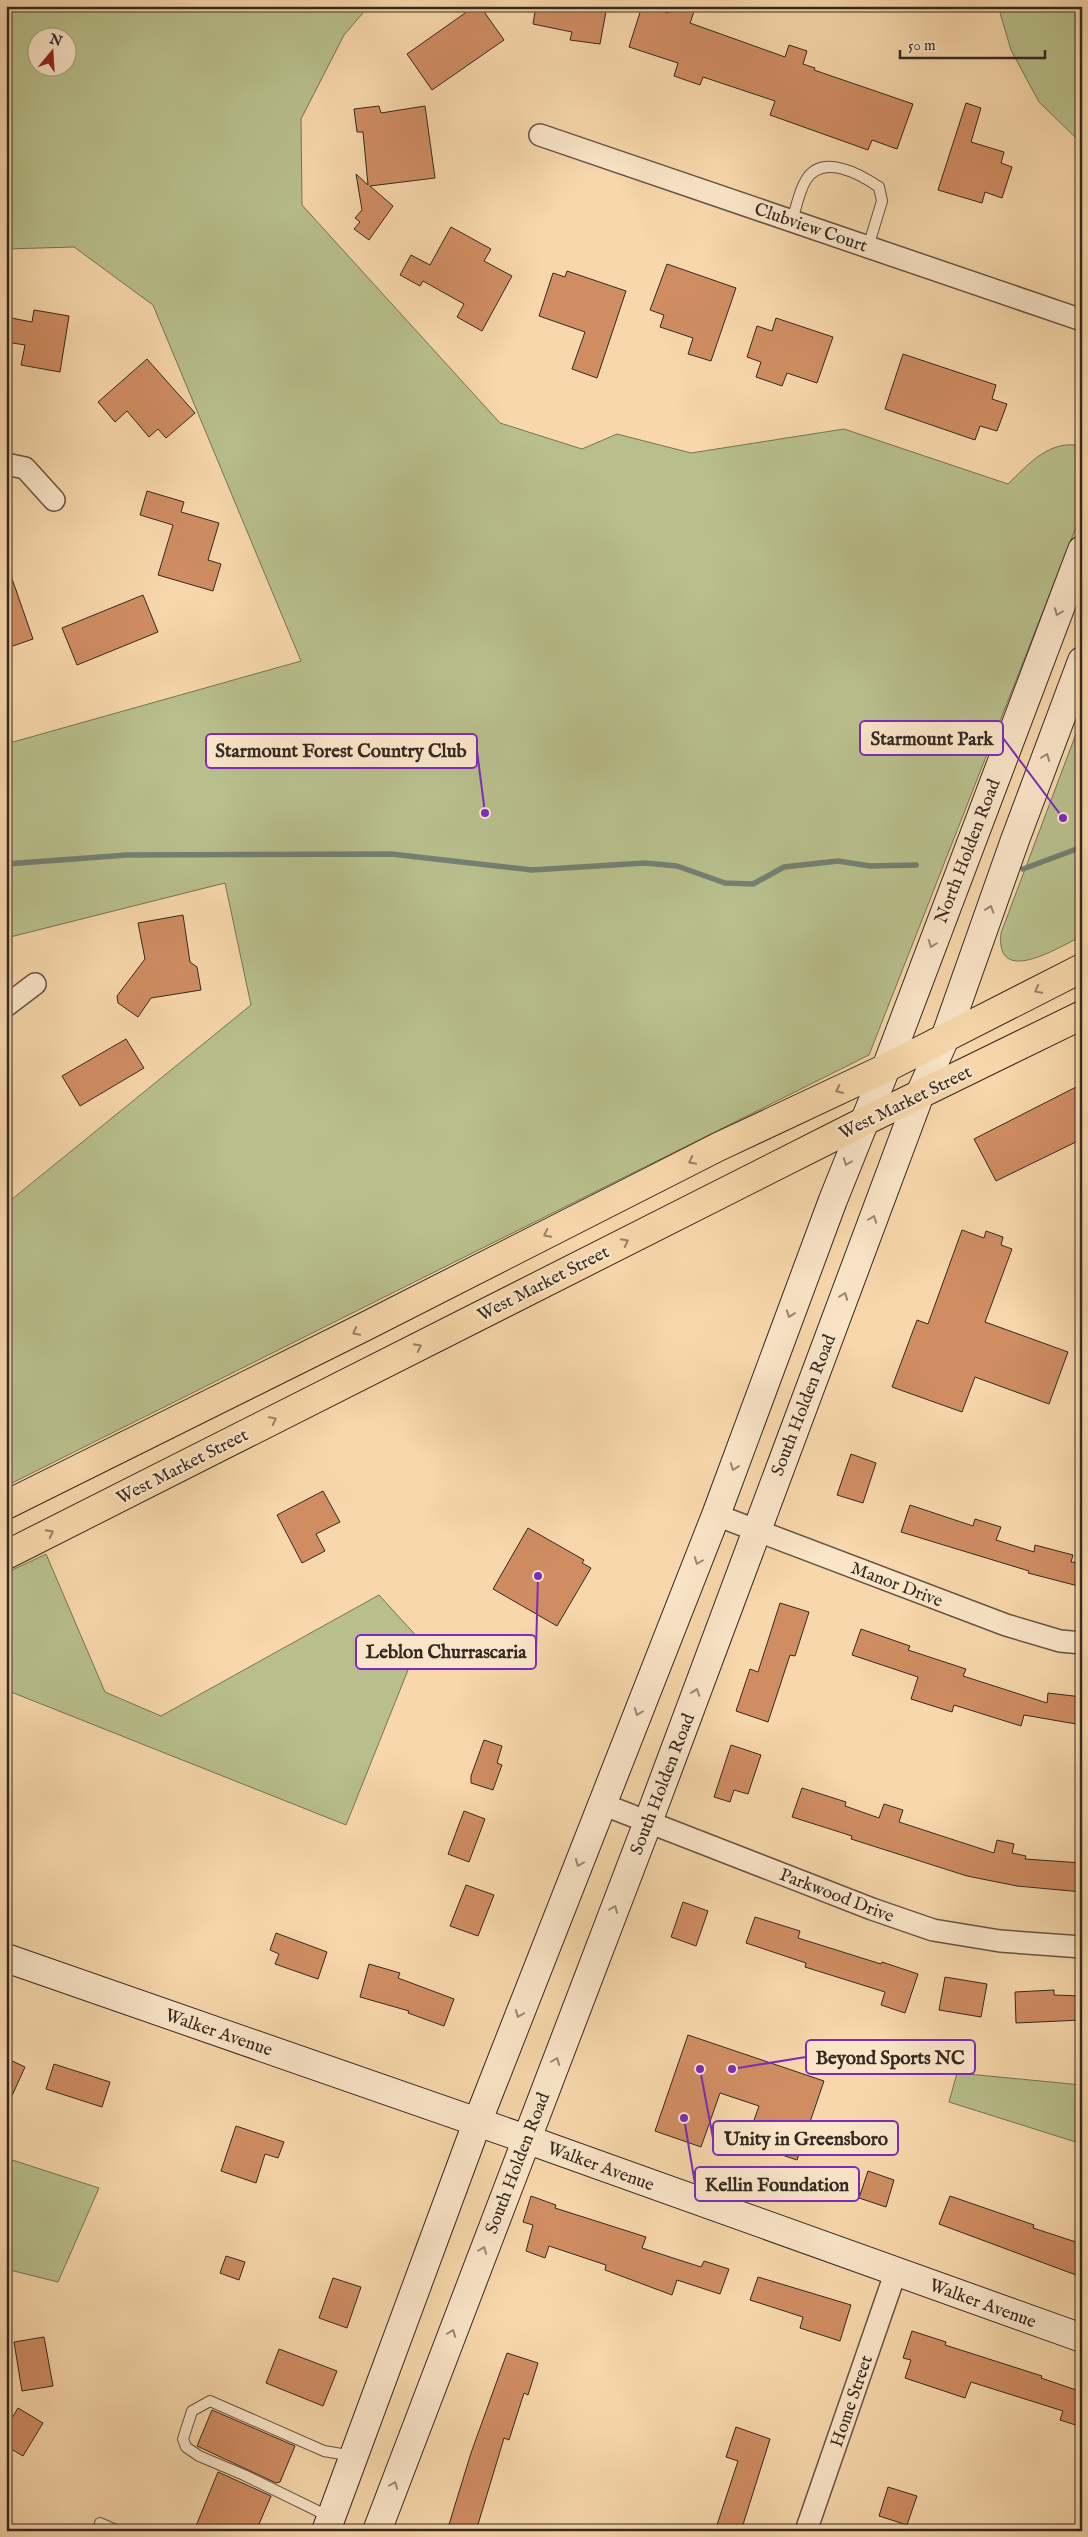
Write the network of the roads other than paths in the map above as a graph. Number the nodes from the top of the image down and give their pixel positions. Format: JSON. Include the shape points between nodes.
{"nodes":[{"id":1,"x":540,"y":135,"type":"dead end"},
{"id":2,"x":792,"y":221,"type":"junction"},
{"id":3,"x":868,"y":247,"type":"junction"},
{"id":4,"x":1082,"y":320,"type":"edge"},
{"id":5,"x":6,"y":464,"type":"edge"},
{"id":6,"x":54,"y":500,"type":"dead end"},
{"id":7,"x":1082,"y":550,"type":"edge"},
{"id":8,"x":1082,"y":662,"type":"edge"},
{"id":9,"x":1082,"y":968,"type":"edge"},
{"id":10,"x":35,"y":984,"type":"dead end"},
{"id":11,"x":6,"y":1006,"type":"edge"},
{"id":12,"x":1082,"y":1014,"type":"edge"},
{"id":13,"x":945,"y":1038,"type":"junction"},
{"id":14,"x":886,"y":1068,"type":"junction"},
{"id":15,"x":920,"y":1094,"type":"junction"},
{"id":16,"x":863,"y":1122,"type":"junction"},
{"id":17,"x":6,"y":1505,"type":"edge"},
{"id":18,"x":716,"y":1515,"type":"junction"},
{"id":19,"x":756,"y":1530,"type":"junction"},
{"id":20,"x":6,"y":1555,"type":"edge"},
{"id":21,"x":1082,"y":1643,"type":"edge"},
{"id":22,"x":602,"y":1804,"type":"junction"},
{"id":23,"x":648,"y":1822,"type":"junction"},
{"id":24,"x":1082,"y":1947,"type":"edge"},
{"id":25,"x":6,"y":1958,"type":"edge"},
{"id":26,"x":477,"y":2123,"type":"junction"},
{"id":27,"x":526,"y":2139,"type":"junction"},
{"id":28,"x":896,"y":2271,"type":"junction"},
{"id":29,"x":1082,"y":2338,"type":"edge"},
{"id":30,"x":354,"y":2457,"type":"junction"},
{"id":31,"x":100,"y":2523,"type":"dead end"},
{"id":32,"x":328,"y":2524,"type":"edge"},
{"id":33,"x":118,"y":2531,"type":"edge"},
{"id":34,"x":377,"y":2531,"type":"edge"},
{"id":35,"x":806,"y":2531,"type":"edge"}],
"edges":[{"from":1,"to":2,"type":"street","name":"Clubview Court"},
{"from":2,"to":3,"type":"street","name":"Clubview Court"},
{"from":2,"to":3,"type":"lane","via":[[806,180],[816,169],[831,166],[868,179],[879,187],[882,201]]},
{"from":3,"to":4,"type":"street","name":"Clubview Court"},
{"from":5,"to":6,"type":"street","via":[[25,468]]},
{"from":7,"to":14,"type":"main road","name":"North Holden Road","one_way":true},
{"from":13,"to":8,"type":"main road","one_way":true},
{"from":9,"to":13,"type":"main road","one_way":true},
{"from":10,"to":11,"type":"street"},
{"from":12,"to":15,"type":"main road","name":"West Market Street"},
{"from":13,"to":14,"type":"main road"},
{"from":13,"to":15,"type":"main road","name":"South Holden Road"},
{"from":14,"to":16,"type":"main road"},
{"from":14,"to":17,"type":"main road","one_way":true,"via":[[718,1148]]},
{"from":15,"to":16,"type":"main road","name":"West Market Street"},
{"from":19,"to":15,"type":"main road","name":"South Holden Road","one_way":true},
{"from":16,"to":18,"type":"main road","one_way":true},
{"from":20,"to":16,"type":"main road","name":"West Market Street","one_way":true},
{"from":18,"to":19,"type":"street","name":"Manor Drive"},
{"from":18,"to":22,"type":"main road","one_way":true},
{"from":19,"to":21,"type":"street","name":"Manor Drive","via":[[1006,1625],[1060,1641]]},
{"from":23,"to":19,"type":"main road","name":"South Holden Road","one_way":true},
{"from":22,"to":23,"type":"street","name":"Parkwood Drive"},
{"from":22,"to":26,"type":"main road","one_way":true},
{"from":23,"to":24,"type":"street","name":"Parkwood Drive","via":[[933,1930],[1000,1942]]},
{"from":27,"to":23,"type":"main road","name":"South Holden Road","one_way":true},
{"from":25,"to":26,"type":"main road","name":"Walker Avenue"},
{"from":26,"to":27,"type":"main road","name":"Walker Avenue"},
{"from":26,"to":30,"type":"main road"},
{"from":27,"to":28,"type":"main road","name":"Walker Avenue"},
{"from":34,"to":27,"type":"main road","name":"South Holden Road","one_way":true},
{"from":28,"to":29,"type":"main road","name":"Walker Avenue"},
{"from":28,"to":35,"type":"street","name":"Home Street"},
{"from":30,"to":32,"type":"main road"},
{"from":30,"to":32,"type":"lane","via":[[324,2452],[210,2401],[192,2410],[183,2439],[186,2447],[244,2475]]},
{"from":31,"to":33,"type":"lane"}]}
